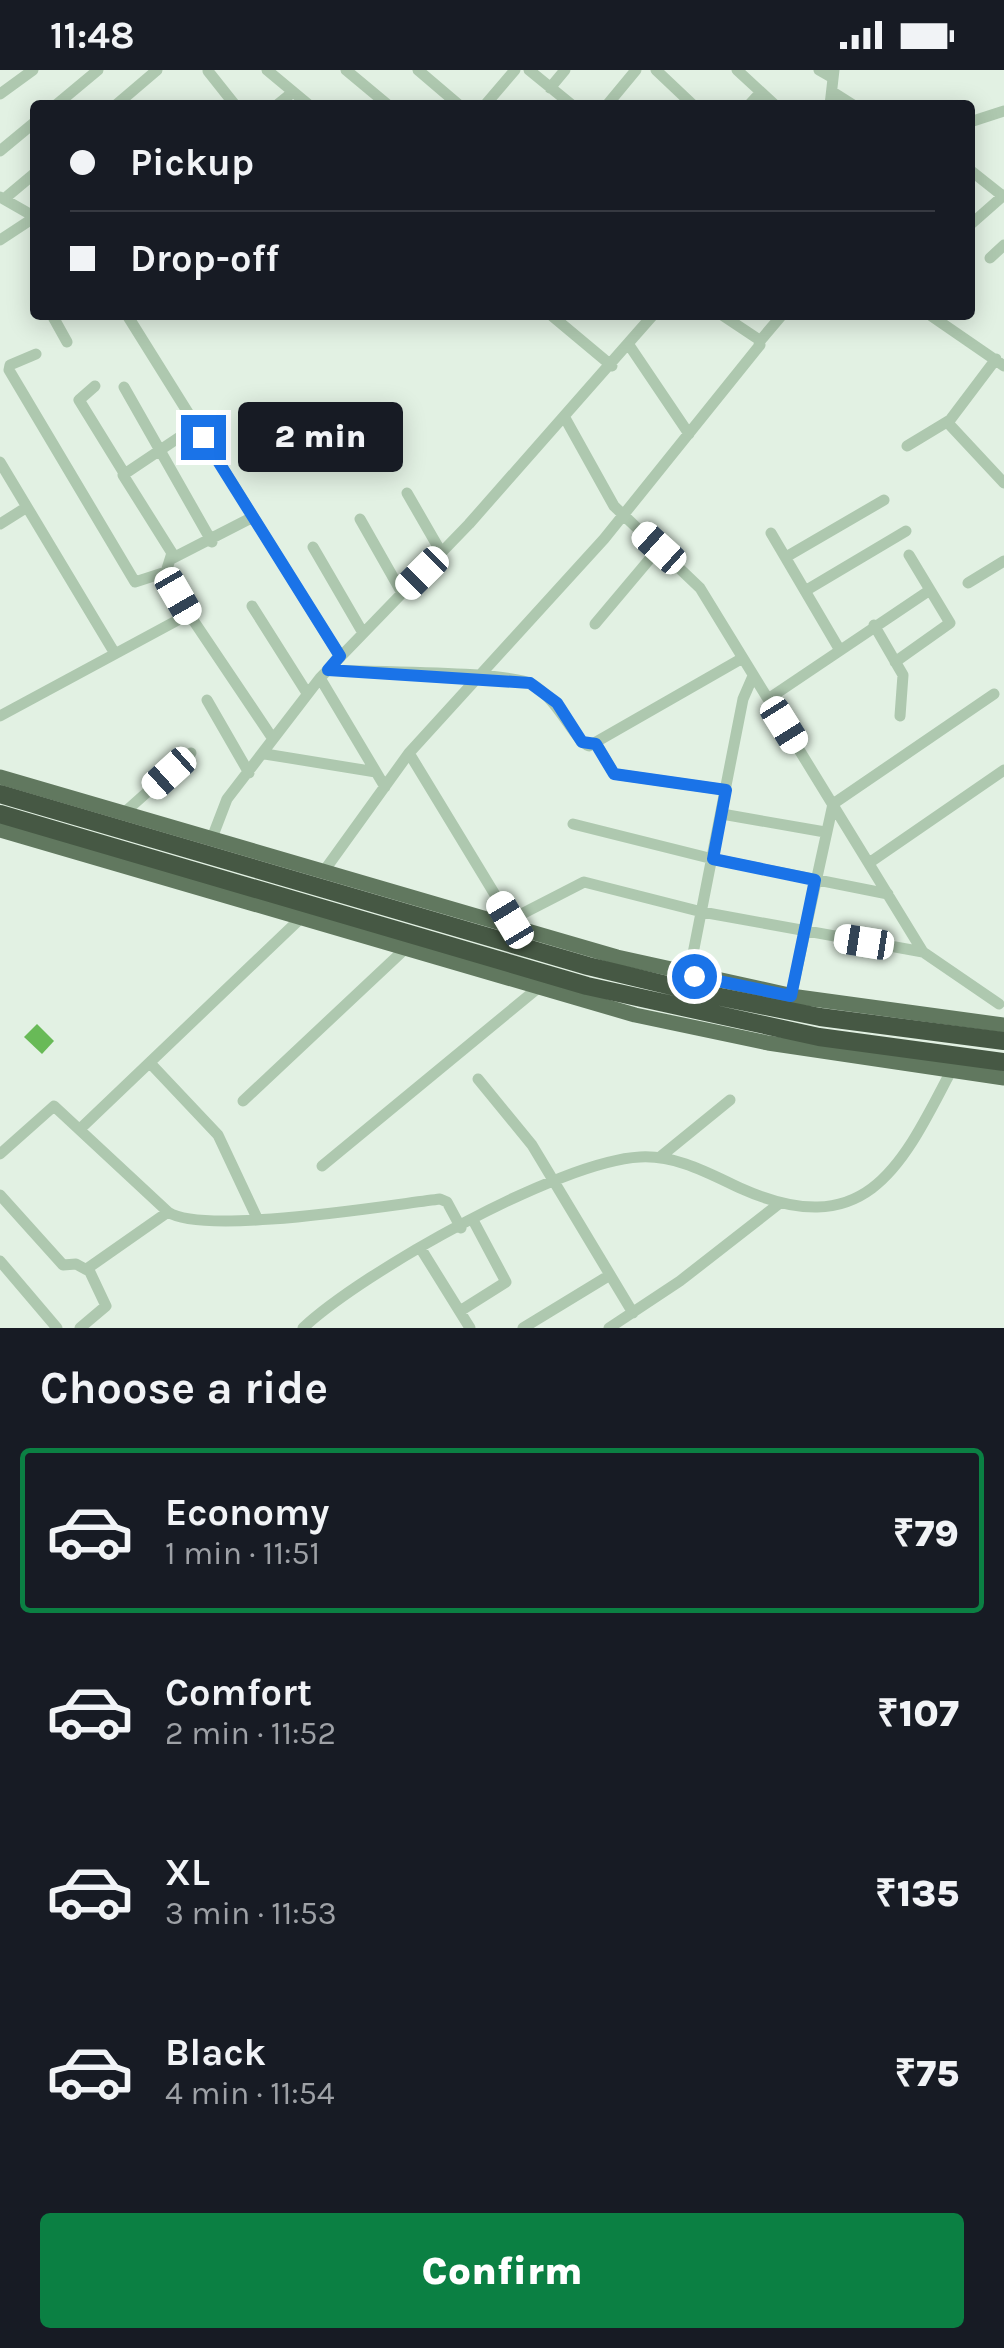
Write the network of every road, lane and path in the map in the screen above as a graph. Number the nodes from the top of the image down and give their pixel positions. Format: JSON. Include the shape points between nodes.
{"nodes":[{"id":1,"x":32,"y":70,"type":"edge"},
{"id":2,"x":98,"y":70,"type":"edge"},
{"id":3,"x":158,"y":70,"type":"edge"},
{"id":4,"x":267,"y":70,"type":"edge"},
{"id":5,"x":346,"y":70,"type":"edge"},
{"id":6,"x":418,"y":70,"type":"edge"},
{"id":7,"x":514,"y":70,"type":"edge"},
{"id":8,"x":529,"y":70,"type":"edge"},
{"id":9,"x":565,"y":70,"type":"edge"},
{"id":10,"x":636,"y":70,"type":"edge"},
{"id":11,"x":656,"y":70,"type":"edge"},
{"id":12,"x":736,"y":70,"type":"edge"},
{"id":13,"x":819,"y":70,"type":"edge"},
{"id":14,"x":208,"y":71,"type":"edge"},
{"id":15,"x":833,"y":74,"type":"edge"},
{"id":16,"x":550,"y":88,"type":"junction"},
{"id":17,"x":294,"y":92,"type":"junction"},
{"id":18,"x":761,"y":92,"type":"junction"},
{"id":19,"x":0,"y":94,"type":"edge"},
{"id":20,"x":832,"y":99,"type":"edge"},
{"id":21,"x":62,"y":100,"type":"edge"},
{"id":22,"x":122,"y":100,"type":"edge"},
{"id":23,"x":231,"y":100,"type":"edge"},
{"id":24,"x":284,"y":100,"type":"edge"},
{"id":25,"x":304,"y":100,"type":"edge"},
{"id":26,"x":382,"y":100,"type":"edge"},
{"id":27,"x":453,"y":100,"type":"edge"},
{"id":28,"x":489,"y":100,"type":"edge"},
{"id":29,"x":566,"y":100,"type":"edge"},
{"id":30,"x":611,"y":100,"type":"edge"},
{"id":31,"x":688,"y":100,"type":"edge"},
{"id":32,"x":754,"y":100,"type":"edge"},
{"id":33,"x":769,"y":100,"type":"edge"},
{"id":34,"x":1004,"y":111,"type":"edge"},
{"id":35,"x":975,"y":120,"type":"edge"},
{"id":36,"x":30,"y":126,"type":"edge"},
{"id":37,"x":0,"y":151,"type":"edge"},
{"id":38,"x":975,"y":174,"type":"edge"},
{"id":39,"x":30,"y":177,"type":"edge"},
{"id":40,"x":1004,"y":196,"type":"edge"},
{"id":41,"x":2,"y":198,"type":"edge"},
{"id":42,"x":30,"y":214,"type":"edge"},
{"id":43,"x":30,"y":220,"type":"edge"},
{"id":44,"x":975,"y":221,"type":"edge"},
{"id":45,"x":0,"y":240,"type":"edge"},
{"id":46,"x":1004,"y":245,"type":"edge"},
{"id":47,"x":990,"y":258,"type":"dead end"},
{"id":48,"x":55,"y":320,"type":"edge"},
{"id":49,"x":130,"y":320,"type":"edge"},
{"id":50,"x":560,"y":320,"type":"edge"},
{"id":51,"x":649,"y":320,"type":"edge"},
{"id":52,"x":729,"y":320,"type":"edge"},
{"id":53,"x":778,"y":320,"type":"edge"},
{"id":54,"x":937,"y":320,"type":"edge"},
{"id":55,"x":760,"y":341,"type":"junction"},
{"id":56,"x":67,"y":342,"type":"dead end"},
{"id":57,"x":629,"y":346,"type":"junction"},
{"id":58,"x":36,"y":354,"type":"dead end"},
{"id":59,"x":1000,"y":363,"type":"edge"},
{"id":60,"x":612,"y":366,"type":"junction"},
{"id":61,"x":95,"y":386,"type":"dead end"},
{"id":62,"x":124,"y":387,"type":"dead end"},
{"id":63,"x":564,"y":418,"type":"junction"},
{"id":64,"x":948,"y":423,"type":"junction"},
{"id":65,"x":196,"y":426,"type":"junction"},
{"id":66,"x":689,"y":434,"type":"junction"},
{"id":67,"x":907,"y":446,"type":"dead end"},
{"id":68,"x":161,"y":448,"type":"junction"},
{"id":69,"x":0,"y":462,"type":"edge"},
{"id":70,"x":124,"y":473,"type":"junction"},
{"id":71,"x":1004,"y":483,"type":"edge"},
{"id":72,"x":407,"y":494,"type":"dead end"},
{"id":73,"x":884,"y":500,"type":"dead end"},
{"id":74,"x":28,"y":508,"type":"junction"},
{"id":75,"x":623,"y":516,"type":"junction"},
{"id":76,"x":252,"y":518,"type":"junction"},
{"id":77,"x":360,"y":519,"type":"dead end"},
{"id":78,"x":0,"y":524,"type":"edge"},
{"id":79,"x":906,"y":531,"type":"dead end"},
{"id":80,"x":772,"y":532,"type":"dead end"},
{"id":81,"x":212,"y":542,"type":"junction"},
{"id":82,"x":313,"y":547,"type":"dead end"},
{"id":83,"x":659,"y":548,"type":"junction"},
{"id":84,"x":441,"y":552,"type":"junction"},
{"id":85,"x":909,"y":555,"type":"dead end"},
{"id":86,"x":786,"y":557,"type":"junction"},
{"id":87,"x":174,"y":558,"type":"junction"},
{"id":88,"x":1004,"y":562,"type":"edge"},
{"id":89,"x":166,"y":572,"type":"junction"},
{"id":90,"x":968,"y":584,"type":"dead end"},
{"id":91,"x":930,"y":590,"type":"junction"},
{"id":92,"x":805,"y":591,"type":"junction"},
{"id":93,"x":402,"y":593,"type":"junction"},
{"id":94,"x":252,"y":606,"type":"dead end"},
{"id":95,"x":189,"y":614,"type":"junction"},
{"id":96,"x":595,"y":624,"type":"dead end"},
{"id":97,"x":874,"y":625,"type":"junction"},
{"id":98,"x":363,"y":633,"type":"junction"},
{"id":99,"x":838,"y":648,"type":"junction"},
{"id":100,"x":114,"y":652,"type":"junction"},
{"id":101,"x":340,"y":656,"type":"junction"},
{"id":102,"x":741,"y":659,"type":"junction"},
{"id":103,"x":895,"y":662,"type":"junction"},
{"id":104,"x":324,"y":674,"type":"junction"},
{"id":105,"x":753,"y":676,"type":"junction"},
{"id":106,"x":479,"y":677,"type":"junction"},
{"id":107,"x":307,"y":693,"type":"junction"},
{"id":108,"x":994,"y":694,"type":"dead end"},
{"id":109,"x":768,"y":698,"type":"junction"},
{"id":110,"x":208,"y":700,"type":"dead end"},
{"id":111,"x":0,"y":716,"type":"edge"},
{"id":112,"x":900,"y":716,"type":"dead end"},
{"id":113,"x":274,"y":739,"type":"junction"},
{"id":114,"x":596,"y":744,"type":"junction"},
{"id":115,"x":191,"y":753,"type":"dead end"},
{"id":116,"x":265,"y":754,"type":"junction"},
{"id":117,"x":409,"y":754,"type":"junction"},
{"id":118,"x":1004,"y":770,"type":"edge"},
{"id":119,"x":376,"y":772,"type":"junction"},
{"id":120,"x":249,"y":773,"type":"junction"},
{"id":121,"x":0,"y":777,"type":"edge"},
{"id":122,"x":384,"y":787,"type":"junction"},
{"id":123,"x":726,"y":790,"type":"junction"},
{"id":124,"x":0,"y":794,"type":"edge"},
{"id":125,"x":833,"y":804,"type":"junction"},
{"id":126,"x":124,"y":812,"type":"junction"},
{"id":127,"x":0,"y":814,"type":"edge"},
{"id":128,"x":722,"y":814,"type":"junction"},
{"id":129,"x":573,"y":824,"type":"dead end"},
{"id":130,"x":0,"y":830,"type":"edge"},
{"id":131,"x":825,"y":832,"type":"junction"},
{"id":132,"x":212,"y":838,"type":"junction"},
{"id":133,"x":713,"y":859,"type":"junction"},
{"id":134,"x":869,"y":864,"type":"junction"},
{"id":135,"x":324,"y":872,"type":"junction"},
{"id":136,"x":815,"y":880,"type":"junction"},
{"id":137,"x":888,"y":894,"type":"junction"},
{"id":138,"x":702,"y":912,"type":"junction"},
{"id":139,"x":301,"y":918,"type":"junction"},
{"id":140,"x":513,"y":925,"type":"junction"},
{"id":141,"x":804,"y":932,"type":"junction"},
{"id":142,"x":406,"y":949,"type":"junction"},
{"id":143,"x":923,"y":952,"type":"junction"},
{"id":144,"x":689,"y":974,"type":"junction"},
{"id":145,"x":538,"y":988,"type":"junction"},
{"id":146,"x":791,"y":996,"type":"junction"},
{"id":147,"x":1002,"y":1002,"type":"edge"},
{"id":148,"x":1002,"y":1030,"type":"edge"},
{"id":149,"x":1004,"y":1062,"type":"edge"},
{"id":150,"x":150,"y":1063,"type":"junction"},
{"id":151,"x":951,"y":1070,"type":"junction"},
{"id":152,"x":1004,"y":1078,"type":"edge"},
{"id":153,"x":478,"y":1079,"type":"dead end"},
{"id":154,"x":730,"y":1100,"type":"dead end"},
{"id":155,"x":244,"y":1101,"type":"dead end"},
{"id":156,"x":80,"y":1129,"type":"junction"},
{"id":157,"x":0,"y":1154,"type":"edge"},
{"id":158,"x":660,"y":1157,"type":"junction"},
{"id":159,"x":322,"y":1166,"type":"dead end"},
{"id":160,"x":553,"y":1180,"type":"junction"},
{"id":161,"x":0,"y":1195,"type":"edge"},
{"id":162,"x":780,"y":1203,"type":"junction"},
{"id":163,"x":168,"y":1212,"type":"junction"},
{"id":164,"x":257,"y":1218,"type":"junction"},
{"id":165,"x":474,"y":1222,"type":"junction"},
{"id":166,"x":461,"y":1228,"type":"junction"},
{"id":167,"x":421,"y":1248,"type":"junction"},
{"id":168,"x":0,"y":1261,"type":"edge"},
{"id":169,"x":86,"y":1270,"type":"junction"},
{"id":170,"x":610,"y":1275,"type":"junction"},
{"id":171,"x":460,"y":1311,"type":"junction"},
{"id":172,"x":633,"y":1314,"type":"junction"},
{"id":173,"x":57,"y":1328,"type":"edge"},
{"id":174,"x":80,"y":1328,"type":"edge"},
{"id":175,"x":303,"y":1328,"type":"edge"},
{"id":176,"x":470,"y":1328,"type":"edge"},
{"id":177,"x":523,"y":1328,"type":"edge"},
{"id":178,"x":608,"y":1328,"type":"edge"}],
"edges":[{"from":1,"to":19,"type":"street"},
{"from":2,"to":21,"type":"street"},
{"from":3,"to":22,"type":"street"},
{"from":4,"to":17,"type":"street"},
{"from":5,"to":26,"type":"street"},
{"from":6,"to":27,"type":"street"},
{"from":7,"to":28,"type":"street"},
{"from":8,"to":16,"type":"street"},
{"from":9,"to":16,"type":"street"},
{"from":10,"to":30,"type":"street"},
{"from":11,"to":31,"type":"street"},
{"from":12,"to":18,"type":"street"},
{"from":13,"to":15,"type":"street"},
{"from":14,"to":23,"type":"street"},
{"from":15,"to":20,"type":"street"},
{"from":16,"to":29,"type":"street"},
{"from":17,"to":24,"type":"street"},
{"from":17,"to":25,"type":"street"},
{"from":18,"to":32,"type":"street"},
{"from":18,"to":33,"type":"street"},
{"from":34,"to":35,"type":"street"},
{"from":36,"to":37,"type":"street"},
{"from":38,"to":40,"type":"street"},
{"from":39,"to":41,"type":"street"},
{"from":40,"to":44,"type":"street"},
{"from":41,"to":42,"type":"street"},
{"from":43,"to":45,"type":"street"},
{"from":46,"to":47,"type":"street"},
{"from":48,"to":56,"type":"street"},
{"from":49,"to":65,"type":"street"},
{"from":50,"to":60,"type":"street"},
{"from":51,"to":57,"type":"street"},
{"from":52,"to":55,"type":"street"},
{"from":53,"to":55,"type":"street"},
{"from":54,"to":59,"type":"street"},
{"from":55,"to":66,"type":"street"},
{"from":57,"to":60,"type":"street"},
{"from":57,"to":66,"type":"street"},
{"from":58,"to":89,"type":"street","via":[[9,370],[82,497],[135,582]]},
{"from":59,"to":64,"type":"street"},
{"from":60,"to":63,"type":"street"},
{"from":61,"to":70,"type":"street","via":[[79,400]]},
{"from":62,"to":68,"type":"street"},
{"from":63,"to":75,"type":"street"},
{"from":63,"to":84,"type":"street"},
{"from":64,"to":67,"type":"street"},
{"from":64,"to":71,"type":"street"},
{"from":65,"to":68,"type":"street"},
{"from":65,"to":76,"type":"street"},
{"from":66,"to":75,"type":"street"},
{"from":68,"to":70,"type":"street"},
{"from":68,"to":81,"type":"street"},
{"from":69,"to":74,"type":"street"},
{"from":70,"to":87,"type":"street"},
{"from":72,"to":84,"type":"street"},
{"from":73,"to":86,"type":"street"},
{"from":74,"to":78,"type":"street"},
{"from":74,"to":100,"type":"street"},
{"from":75,"to":83,"type":"street"},
{"from":75,"to":106,"type":"street"},
{"from":76,"to":81,"type":"street"},
{"from":76,"to":101,"type":"street"},
{"from":77,"to":93,"type":"street"},
{"from":79,"to":92,"type":"street"},
{"from":80,"to":86,"type":"street"},
{"from":81,"to":87,"type":"street"},
{"from":82,"to":98,"type":"street"},
{"from":83,"to":96,"type":"street"},
{"from":83,"to":102,"type":"street","via":[[695,580]]},
{"from":84,"to":93,"type":"street"},
{"from":85,"to":91,"type":"street"},
{"from":86,"to":92,"type":"street"},
{"from":87,"to":89,"type":"street"},
{"from":88,"to":90,"type":"street"},
{"from":89,"to":95,"type":"street"},
{"from":91,"to":97,"type":"street"},
{"from":91,"to":103,"type":"street","via":[[950,625]]},
{"from":92,"to":99,"type":"street"},
{"from":93,"to":98,"type":"street"},
{"from":94,"to":107,"type":"street"},
{"from":95,"to":100,"type":"street"},
{"from":95,"to":113,"type":"street"},
{"from":97,"to":99,"type":"street"},
{"from":97,"to":103,"type":"street"},
{"from":98,"to":101,"type":"street"},
{"from":99,"to":109,"type":"street"},
{"from":100,"to":111,"type":"street"},
{"from":101,"to":104,"type":"street"},
{"from":102,"to":105,"type":"street"},
{"from":102,"to":114,"type":"street"},
{"from":103,"to":112,"type":"street","via":[[904,678]]},
{"from":104,"to":106,"type":"street"},
{"from":104,"to":107,"type":"street"},
{"from":104,"to":119,"type":"street"},
{"from":105,"to":109,"type":"street"},
{"from":105,"to":123,"type":"street"},
{"from":106,"to":114,"type":"street","via":[[530,683],[557,703],[582,742]]},
{"from":106,"to":117,"type":"street"},
{"from":107,"to":113,"type":"street"},
{"from":108,"to":125,"type":"street"},
{"from":109,"to":125,"type":"street"},
{"from":110,"to":120,"type":"street"},
{"from":113,"to":116,"type":"street"},
{"from":114,"to":123,"type":"street","via":[[614,774]]},
{"from":115,"to":126,"type":"street"},
{"from":116,"to":119,"type":"street"},
{"from":116,"to":120,"type":"street"},
{"from":117,"to":122,"type":"street"},
{"from":117,"to":140,"type":"street"},
{"from":118,"to":134,"type":"street"},
{"from":119,"to":122,"type":"street"},
{"from":120,"to":132,"type":"street","via":[[227,799]]},
{"from":121,"to":126,"type":"main road"},
{"from":122,"to":135,"type":"street"},
{"from":123,"to":128,"type":"street"},
{"from":124,"to":148,"type":"highway","via":[[696,992],[820,1016]]},
{"from":125,"to":131,"type":"street"},
{"from":125,"to":134,"type":"street"},
{"from":126,"to":132,"type":"main road"},
{"from":127,"to":149,"type":"highway","via":[[604,990],[819,1036]]},
{"from":128,"to":131,"type":"street"},
{"from":128,"to":133,"type":"street"},
{"from":129,"to":133,"type":"street"},
{"from":130,"to":139,"type":"main road"},
{"from":131,"to":136,"type":"street"},
{"from":132,"to":135,"type":"main road"},
{"from":133,"to":136,"type":"street"},
{"from":133,"to":138,"type":"street"},
{"from":134,"to":137,"type":"street"},
{"from":135,"to":140,"type":"main road"},
{"from":136,"to":137,"type":"street"},
{"from":136,"to":141,"type":"street"},
{"from":137,"to":143,"type":"street"},
{"from":138,"to":140,"type":"street","via":[[579,882]]},
{"from":138,"to":141,"type":"street"},
{"from":138,"to":144,"type":"street"},
{"from":139,"to":142,"type":"main road"},
{"from":139,"to":150,"type":"street"},
{"from":140,"to":144,"type":"main road"},
{"from":141,"to":143,"type":"street"},
{"from":141,"to":146,"type":"street"},
{"from":142,"to":145,"type":"main road"},
{"from":142,"to":155,"type":"street"},
{"from":143,"to":147,"type":"street"},
{"from":144,"to":146,"type":"main road"},
{"from":145,"to":151,"type":"main road","via":[[707,1031]]},
{"from":145,"to":159,"type":"street"},
{"from":146,"to":148,"type":"main road"},
{"from":147,"to":148,"type":"street"},
{"from":150,"to":156,"type":"street"},
{"from":150,"to":164,"type":"street","via":[[218,1135]]},
{"from":151,"to":152,"type":"main road"},
{"from":151,"to":162,"type":"street","via":[[908,1150],[876,1188],[834,1204]]},
{"from":153,"to":160,"type":"street"},
{"from":154,"to":158,"type":"street"},
{"from":156,"to":157,"type":"street","via":[[50,1106]]},
{"from":156,"to":163,"type":"street"},
{"from":158,"to":160,"type":"street","via":[[616,1160]]},
{"from":158,"to":162,"type":"street"},
{"from":160,"to":165,"type":"street"},
{"from":160,"to":170,"type":"street"},
{"from":161,"to":169,"type":"street","via":[[63,1265]]},
{"from":162,"to":172,"type":"street"},
{"from":163,"to":164,"type":"street","via":[[194,1222]]},
{"from":163,"to":169,"type":"street"},
{"from":164,"to":166,"type":"street","via":[[440,1199]]},
{"from":165,"to":166,"type":"street"},
{"from":165,"to":171,"type":"street","via":[[506,1282]]},
{"from":166,"to":167,"type":"street"},
{"from":167,"to":171,"type":"street"},
{"from":167,"to":175,"type":"street","via":[[356,1283]]},
{"from":168,"to":173,"type":"street"},
{"from":169,"to":174,"type":"street","via":[[106,1306]]},
{"from":170,"to":172,"type":"street"},
{"from":170,"to":177,"type":"street"},
{"from":171,"to":176,"type":"street"},
{"from":172,"to":178,"type":"street"}]}
